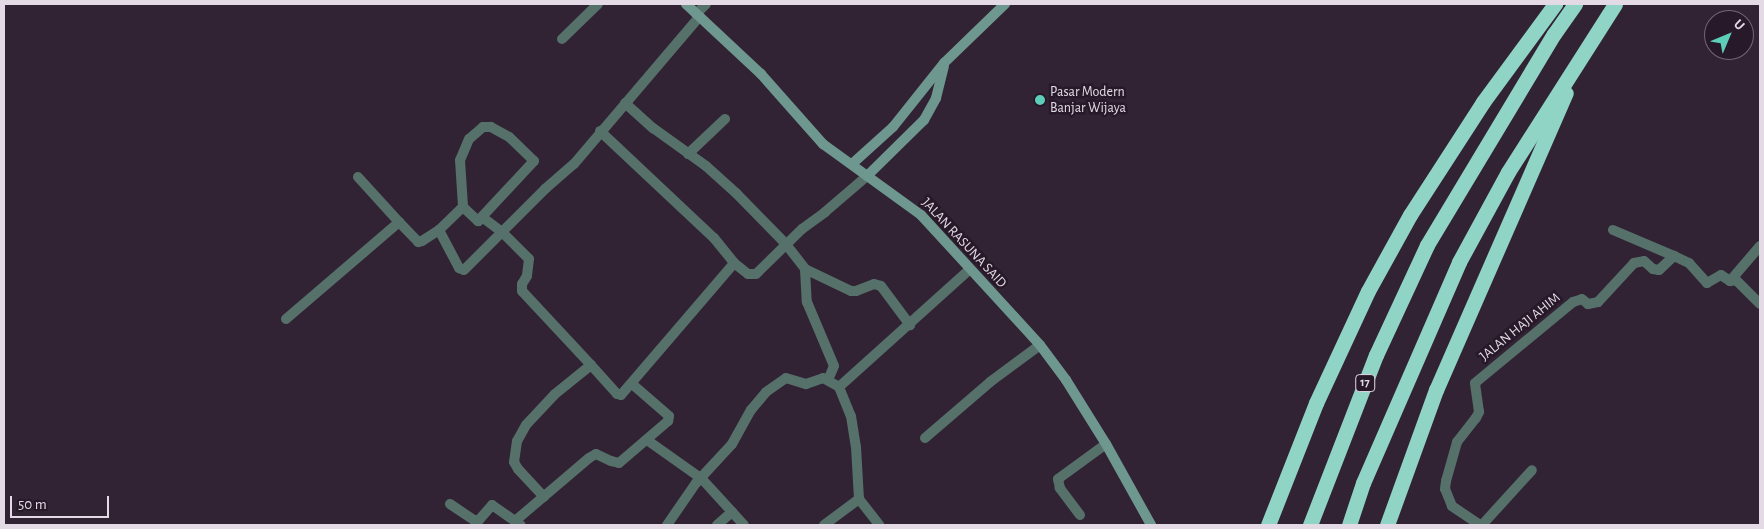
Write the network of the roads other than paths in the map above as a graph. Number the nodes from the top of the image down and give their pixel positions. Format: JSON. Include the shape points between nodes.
{"nodes":[{"id":1,"x":598,"y":4,"type":"edge"},
{"id":2,"x":686,"y":4,"type":"edge"},
{"id":3,"x":706,"y":4,"type":"edge"},
{"id":4,"x":1005,"y":4,"type":"edge"},
{"id":5,"x":1556,"y":4,"type":"edge"},
{"id":6,"x":1575,"y":4,"type":"edge"},
{"id":7,"x":1615,"y":4,"type":"edge"},
{"id":8,"x":698,"y":15,"type":"junction"},
{"id":9,"x":562,"y":39,"type":"dead end"},
{"id":10,"x":1588,"y":44,"type":"junction"},
{"id":11,"x":944,"y":63,"type":"junction"},
{"id":12,"x":625,"y":103,"type":"junction"},
{"id":13,"x":726,"y":119,"type":"dead end"},
{"id":14,"x":893,"y":126,"type":"junction"},
{"id":15,"x":600,"y":131,"type":"junction"},
{"id":16,"x":906,"y":139,"type":"junction"},
{"id":17,"x":688,"y":154,"type":"junction"},
{"id":18,"x":852,"y":164,"type":"junction"},
{"id":19,"x":867,"y":176,"type":"junction"},
{"id":20,"x":358,"y":177,"type":"dead end"},
{"id":21,"x":464,"y":207,"type":"junction"},
{"id":22,"x":482,"y":217,"type":"junction"},
{"id":23,"x":399,"y":222,"type":"junction"},
{"id":24,"x":439,"y":230,"type":"junction"},
{"id":25,"x":1613,"y":230,"type":"dead end"},
{"id":26,"x":502,"y":232,"type":"junction"},
{"id":27,"x":785,"y":243,"type":"junction"},
{"id":28,"x":1760,"y":246,"type":"edge"},
{"id":29,"x":1674,"y":256,"type":"junction"},
{"id":30,"x":734,"y":263,"type":"junction"},
{"id":31,"x":805,"y":269,"type":"junction"},
{"id":32,"x":970,"y":269,"type":"junction"},
{"id":33,"x":1730,"y":281,"type":"junction"},
{"id":34,"x":1760,"y":304,"type":"edge"},
{"id":35,"x":286,"y":318,"type":"dead end"},
{"id":36,"x":910,"y":325,"type":"junction"},
{"id":37,"x":1040,"y":345,"type":"junction"},
{"id":38,"x":591,"y":365,"type":"junction"},
{"id":39,"x":828,"y":380,"type":"junction"},
{"id":40,"x":631,"y":383,"type":"junction"},
{"id":41,"x":838,"y":388,"type":"junction"},
{"id":42,"x":925,"y":438,"type":"dead end"},
{"id":43,"x":647,"y":440,"type":"junction"},
{"id":44,"x":1106,"y":444,"type":"junction"},
{"id":45,"x":1532,"y":470,"type":"dead end"},
{"id":46,"x":702,"y":479,"type":"junction"},
{"id":47,"x":544,"y":497,"type":"junction"},
{"id":48,"x":858,"y":499,"type":"junction"},
{"id":49,"x":450,"y":504,"type":"dead end"},
{"id":50,"x":732,"y":512,"type":"junction"},
{"id":51,"x":1080,"y":515,"type":"dead end"},
{"id":52,"x":518,"y":523,"type":"edge"},
{"id":53,"x":667,"y":525,"type":"edge"},
{"id":54,"x":717,"y":525,"type":"edge"},
{"id":55,"x":744,"y":525,"type":"edge"},
{"id":56,"x":824,"y":525,"type":"edge"},
{"id":57,"x":879,"y":525,"type":"edge"},
{"id":58,"x":1151,"y":525,"type":"edge"},
{"id":59,"x":1268,"y":525,"type":"edge"},
{"id":60,"x":1310,"y":525,"type":"edge"},
{"id":61,"x":1348,"y":525,"type":"edge"},
{"id":62,"x":1387,"y":525,"type":"edge"},
{"id":63,"x":1481,"y":525,"type":"edge"}],
"edges":[{"from":1,"to":9,"type":"street"},
{"from":2,"to":8,"type":"main road","name":"JALAN RASUNA SAID"},
{"from":3,"to":8,"type":"street"},
{"from":4,"to":11,"type":"main road"},
{"from":5,"to":59,"type":"highway","via":[[1483,102],[1410,216],[1368,291],[1316,403]]},
{"from":6,"to":60,"type":"highway","number":"17","via":[[1428,245],[1376,355]]},
{"from":7,"to":10,"type":"highway"},
{"from":8,"to":12,"type":"street"},
{"from":8,"to":18,"type":"main road","name":"JALAN RASUNA SAID","via":[[761,74],[823,144]]},
{"from":10,"to":61,"type":"highway","via":[[1508,172],[1459,262]]},
{"from":10,"to":62,"type":"highway","via":[[1436,390]]},
{"from":11,"to":14,"type":"main road"},
{"from":11,"to":16,"type":"main road","via":[[936,98],[924,120]]},
{"from":12,"to":15,"type":"street"},
{"from":12,"to":17,"type":"street"},
{"from":13,"to":17,"type":"street"},
{"from":14,"to":16,"type":"main road"},
{"from":14,"to":18,"type":"main road"},
{"from":15,"to":26,"type":"street","via":[[574,164]]},
{"from":15,"to":30,"type":"street","via":[[714,238]]},
{"from":16,"to":19,"type":"main road"},
{"from":17,"to":27,"type":"street","via":[[736,193]]},
{"from":18,"to":19,"type":"main road","name":"JALAN RASUNA SAID"},
{"from":19,"to":27,"type":"street"},
{"from":19,"to":32,"type":"main road","name":"JALAN RASUNA SAID","via":[[921,214]]},
{"from":20,"to":23,"type":"street"},
{"from":21,"to":22,"type":"street","via":[[476,221]]},
{"from":21,"to":22,"type":"street","via":[[460,160],[469,139],[483,128],[491,127],[509,137],[534,161]]},
{"from":21,"to":24,"type":"street"},
{"from":22,"to":26,"type":"street"},
{"from":23,"to":24,"type":"street","via":[[418,242]]},
{"from":23,"to":35,"type":"street"},
{"from":24,"to":26,"type":"street","via":[[462,270]]},
{"from":25,"to":29,"type":"street"},
{"from":26,"to":38,"type":"street","via":[[529,259],[528,276],[522,284],[522,291]]},
{"from":27,"to":30,"type":"street","via":[[756,274],[744,272]]},
{"from":27,"to":31,"type":"street"},
{"from":28,"to":33,"type":"street"},
{"from":29,"to":33,"type":"street","via":[[1689,263],[1707,283],[1721,275]]},
{"from":29,"to":63,"type":"street","name":"JALAN HAJI AHIM","via":[[1659,270],[1644,261],[1634,263],[1598,302],[1573,302],[1476,380],[1478,412],[1459,437],[1445,489],[1452,506]]},
{"from":30,"to":40,"type":"street"},
{"from":31,"to":36,"type":"street","via":[[856,292],[878,284]]},
{"from":31,"to":39,"type":"street","via":[[807,302],[834,366]]},
{"from":32,"to":36,"type":"street"},
{"from":32,"to":37,"type":"main road","name":"JALAN RASUNA SAID"},
{"from":33,"to":34,"type":"street","via":[[1737,281]]},
{"from":36,"to":41,"type":"street"},
{"from":37,"to":42,"type":"street","via":[[990,382]]},
{"from":37,"to":44,"type":"main road","name":"JALAN RASUNA SAID"},
{"from":38,"to":40,"type":"street","via":[[618,395]]},
{"from":38,"to":47,"type":"street","via":[[555,394],[526,424],[517,441],[514,462]]},
{"from":39,"to":41,"type":"street"},
{"from":39,"to":46,"type":"street","via":[[819,379],[806,384],[782,380],[766,392],[729,448]]},
{"from":40,"to":43,"type":"street","via":[[669,416],[668,421]]},
{"from":41,"to":48,"type":"street","via":[[851,416]]},
{"from":43,"to":46,"type":"street"},
{"from":43,"to":47,"type":"street","via":[[619,462],[610,462],[596,454]]},
{"from":44,"to":51,"type":"street","via":[[1058,479],[1060,488]]},
{"from":44,"to":58,"type":"main road","name":"JALAN RASUNA SAID"},
{"from":45,"to":63,"type":"street"},
{"from":46,"to":50,"type":"street"},
{"from":46,"to":53,"type":"street"},
{"from":47,"to":52,"type":"street"},
{"from":48,"to":56,"type":"street"},
{"from":48,"to":57,"type":"street"},
{"from":49,"to":52,"type":"street","via":[[474,520],[479,520],[492,505]]},
{"from":50,"to":54,"type":"street"},
{"from":50,"to":55,"type":"street"}]}
